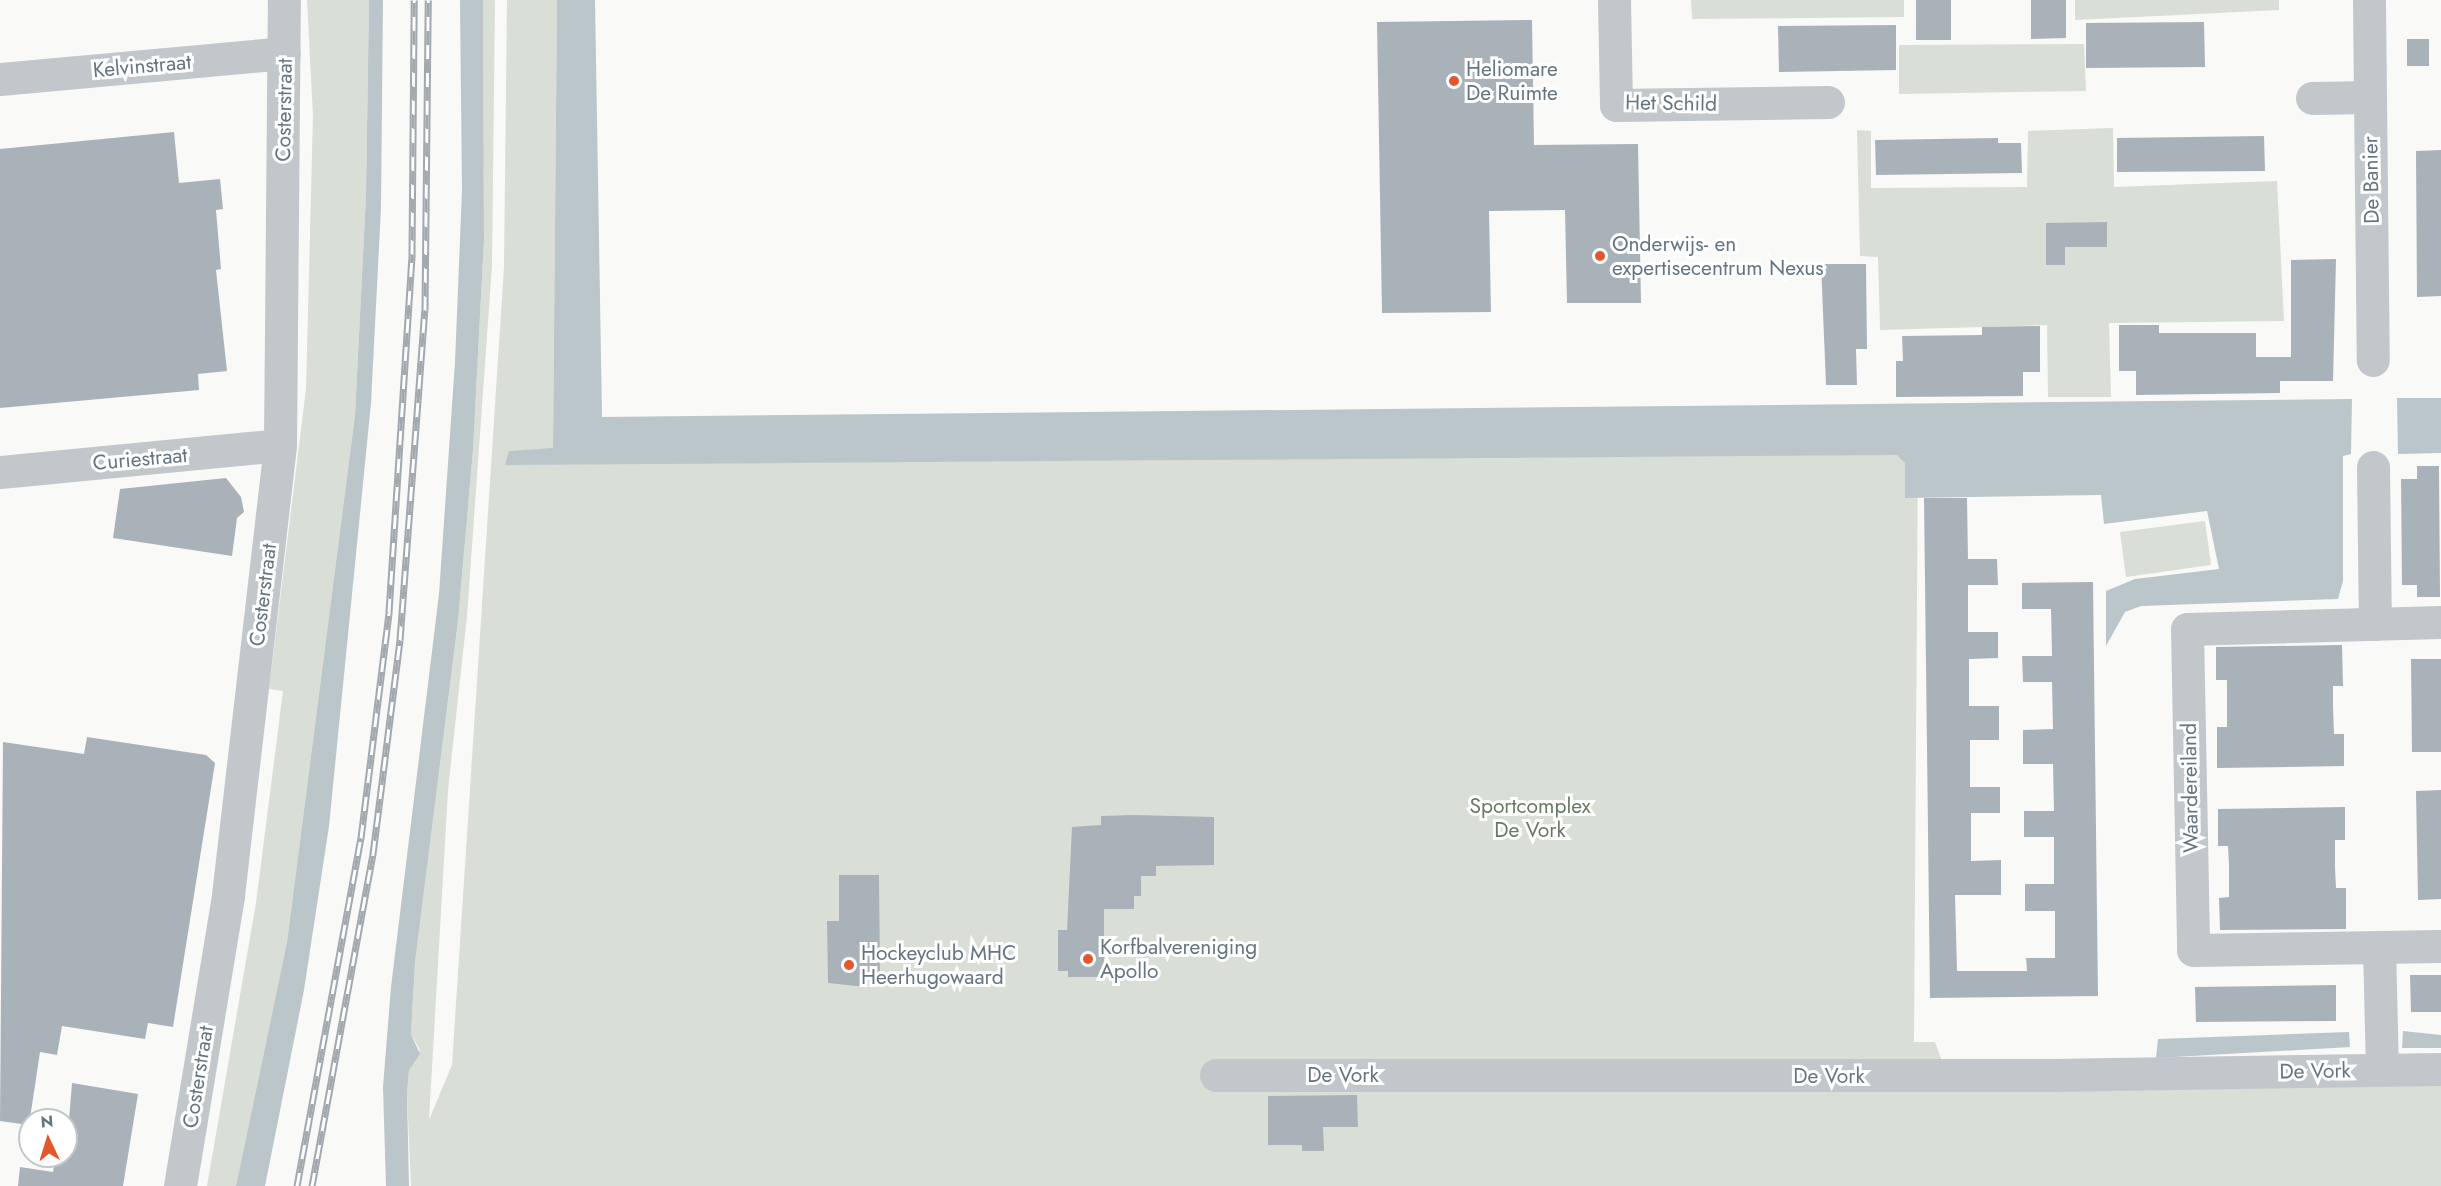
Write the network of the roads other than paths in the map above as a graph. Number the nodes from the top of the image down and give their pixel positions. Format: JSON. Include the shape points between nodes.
{"nodes":[{"id":1,"x":284,"y":0,"type":"edge"},
{"id":2,"x":1614,"y":0,"type":"edge"},
{"id":3,"x":2368,"y":0,"type":"edge"},
{"id":4,"x":284,"y":53,"type":"junction"},
{"id":5,"x":0,"y":79,"type":"edge"},
{"id":6,"x":2370,"y":97,"type":"junction"},
{"id":7,"x":2312,"y":98,"type":"dead end"},
{"id":8,"x":1828,"y":102,"type":"dead end"},
{"id":9,"x":2373,"y":360,"type":"dead end"},
{"id":10,"x":280,"y":445,"type":"junction"},
{"id":11,"x":2373,"y":467,"type":"dead end"},
{"id":12,"x":0,"y":472,"type":"edge"},
{"id":13,"x":2441,"y":622,"type":"edge"},
{"id":14,"x":2375,"y":624,"type":"junction"},
{"id":15,"x":2441,"y":946,"type":"edge"},
{"id":16,"x":2379,"y":947,"type":"junction"},
{"id":17,"x":2441,"y":1069,"type":"edge"},
{"id":18,"x":2382,"y":1070,"type":"junction"},
{"id":19,"x":1216,"y":1075,"type":"dead end"},
{"id":20,"x":180,"y":1186,"type":"edge"}],
"edges":[{"from":1,"to":4,"type":"street","name":"Costerstraat"},
{"from":2,"to":8,"type":"street","name":"Het Schild","via":[[1616,105]]},
{"from":3,"to":6,"type":"street","name":"De Banier"},
{"from":4,"to":5,"type":"street","name":"Kelvinstraat"},
{"from":4,"to":10,"type":"street","name":"Costerstraat"},
{"from":6,"to":7,"type":"street"},
{"from":6,"to":9,"type":"street","name":"De Banier"},
{"from":10,"to":12,"type":"street","name":"Curiestraat"},
{"from":10,"to":20,"type":"street","name":"Costerstraat","via":[[228,895]]},
{"from":11,"to":14,"type":"street"},
{"from":13,"to":14,"type":"street","name":"Waardereiland"},
{"from":14,"to":16,"type":"street","name":"Waardereiland","via":[[2187,629],[2193,950]]},
{"from":15,"to":16,"type":"street","name":"Waardereiland"},
{"from":16,"to":18,"type":"street"},
{"from":17,"to":18,"type":"street","name":"De Vork"},
{"from":18,"to":19,"type":"street","name":"De Vork"}]}
